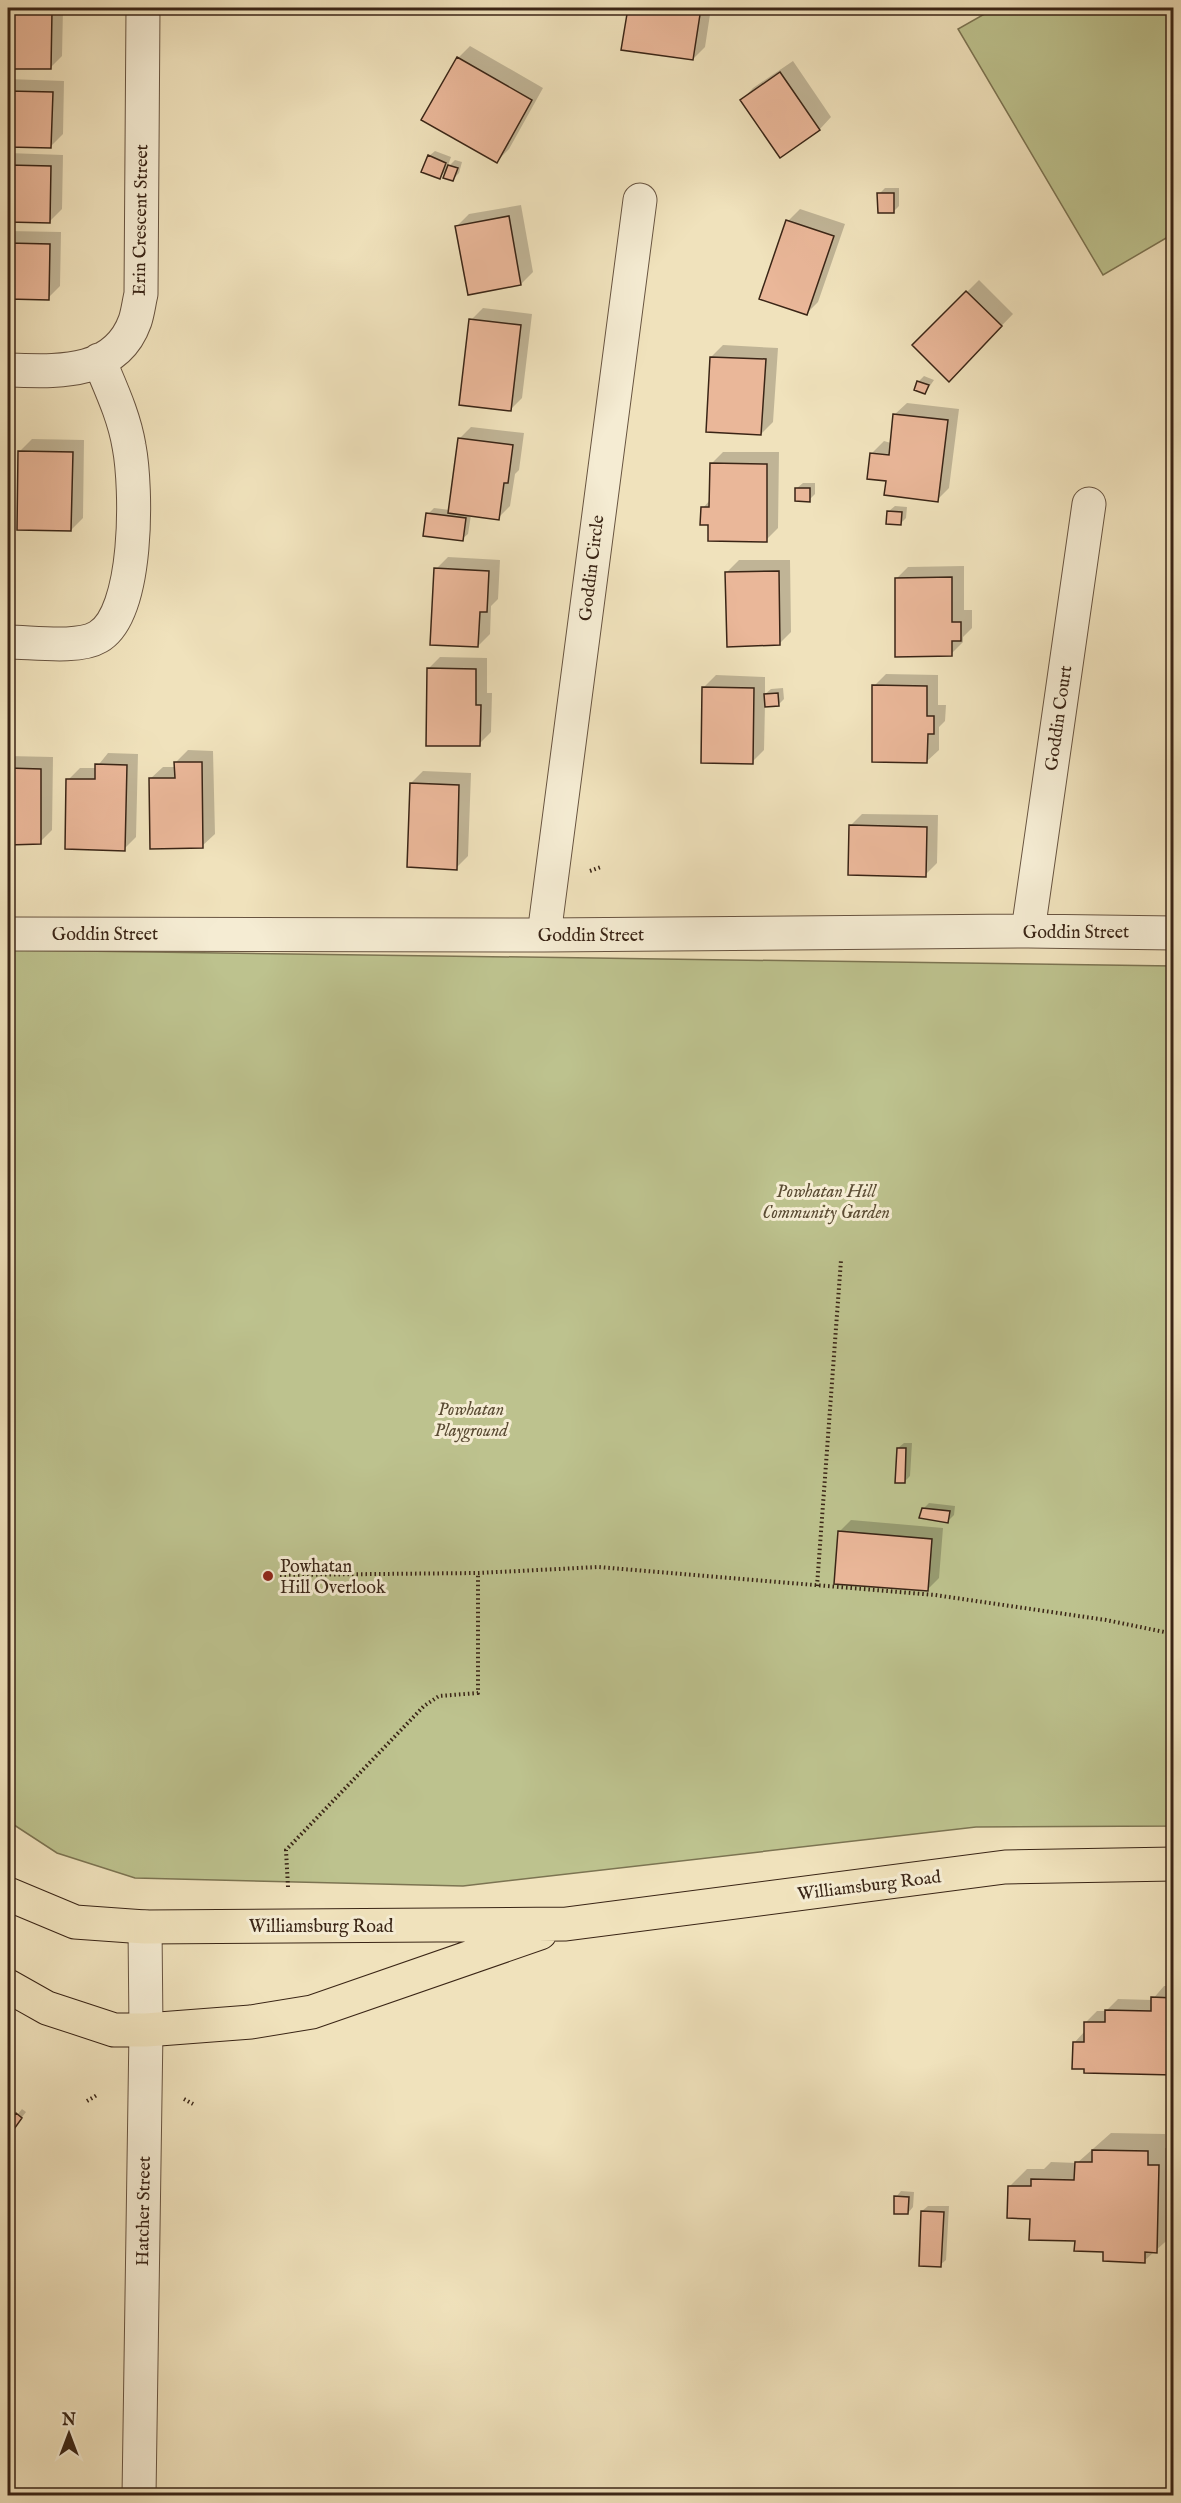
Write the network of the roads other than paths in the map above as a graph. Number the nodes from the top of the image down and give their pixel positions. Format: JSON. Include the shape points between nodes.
{"nodes":[{"id":1,"x":143,"y":8,"type":"edge"},
{"id":2,"x":640,"y":200,"type":"dead end"},
{"id":3,"x":99,"y":360,"type":"junction"},
{"id":4,"x":8,"y":370,"type":"edge"},
{"id":5,"x":1089,"y":504,"type":"dead end"},
{"id":6,"x":8,"y":642,"type":"edge"},
{"id":7,"x":1028,"y":931,"type":"junction"},
{"id":8,"x":1173,"y":933,"type":"edge"},
{"id":9,"x":8,"y":934,"type":"edge"},
{"id":10,"x":544,"y":935,"type":"junction"},
{"id":11,"x":1173,"y":1864,"type":"edge"},
{"id":12,"x":8,"y":1894,"type":"edge"},
{"id":13,"x":566,"y":1923,"type":"junction"},
{"id":14,"x":145,"y":1927,"type":"junction"},
{"id":15,"x":8,"y":1986,"type":"edge"},
{"id":16,"x":146,"y":2030,"type":"junction"},
{"id":17,"x":139,"y":2496,"type":"edge"}],
"edges":[{"from":1,"to":3,"type":"street","name":"Erin Crescent Street","via":[[141,294],[135,322],[125,338]]},
{"from":2,"to":10,"type":"street","name":"Goddin Circle"},
{"from":3,"to":4,"type":"street","name":"Erin Crescent Street","via":[[68,371]]},
{"from":3,"to":6,"type":"street","via":[[122,413],[135,479],[129,574],[120,610],[112,627],[98,638],[83,642]]},
{"from":5,"to":7,"type":"street","name":"Goddin Court"},
{"from":7,"to":8,"type":"street","name":"Goddin Street"},
{"from":7,"to":10,"type":"street","name":"Goddin Street"},
{"from":9,"to":10,"type":"street","name":"Goddin Street"},
{"from":11,"to":13,"type":"main road","name":"Williamsburg Road","via":[[1005,1868]]},
{"from":12,"to":14,"type":"main road","name":"Williamsburg Road","via":[[75,1922]]},
{"from":13,"to":14,"type":"main road","name":"Williamsburg Road"},
{"from":13,"to":16,"type":"main road","name":"Williamsburg Road","via":[[312,2012],[251,2022]]},
{"from":14,"to":16,"type":"street","name":"Hatcher Street"},
{"from":15,"to":16,"type":"main road","name":"Williamsburg Road","via":[[47,2008],[114,2030]]},
{"from":16,"to":17,"type":"street","name":"Hatcher Street"}]}
